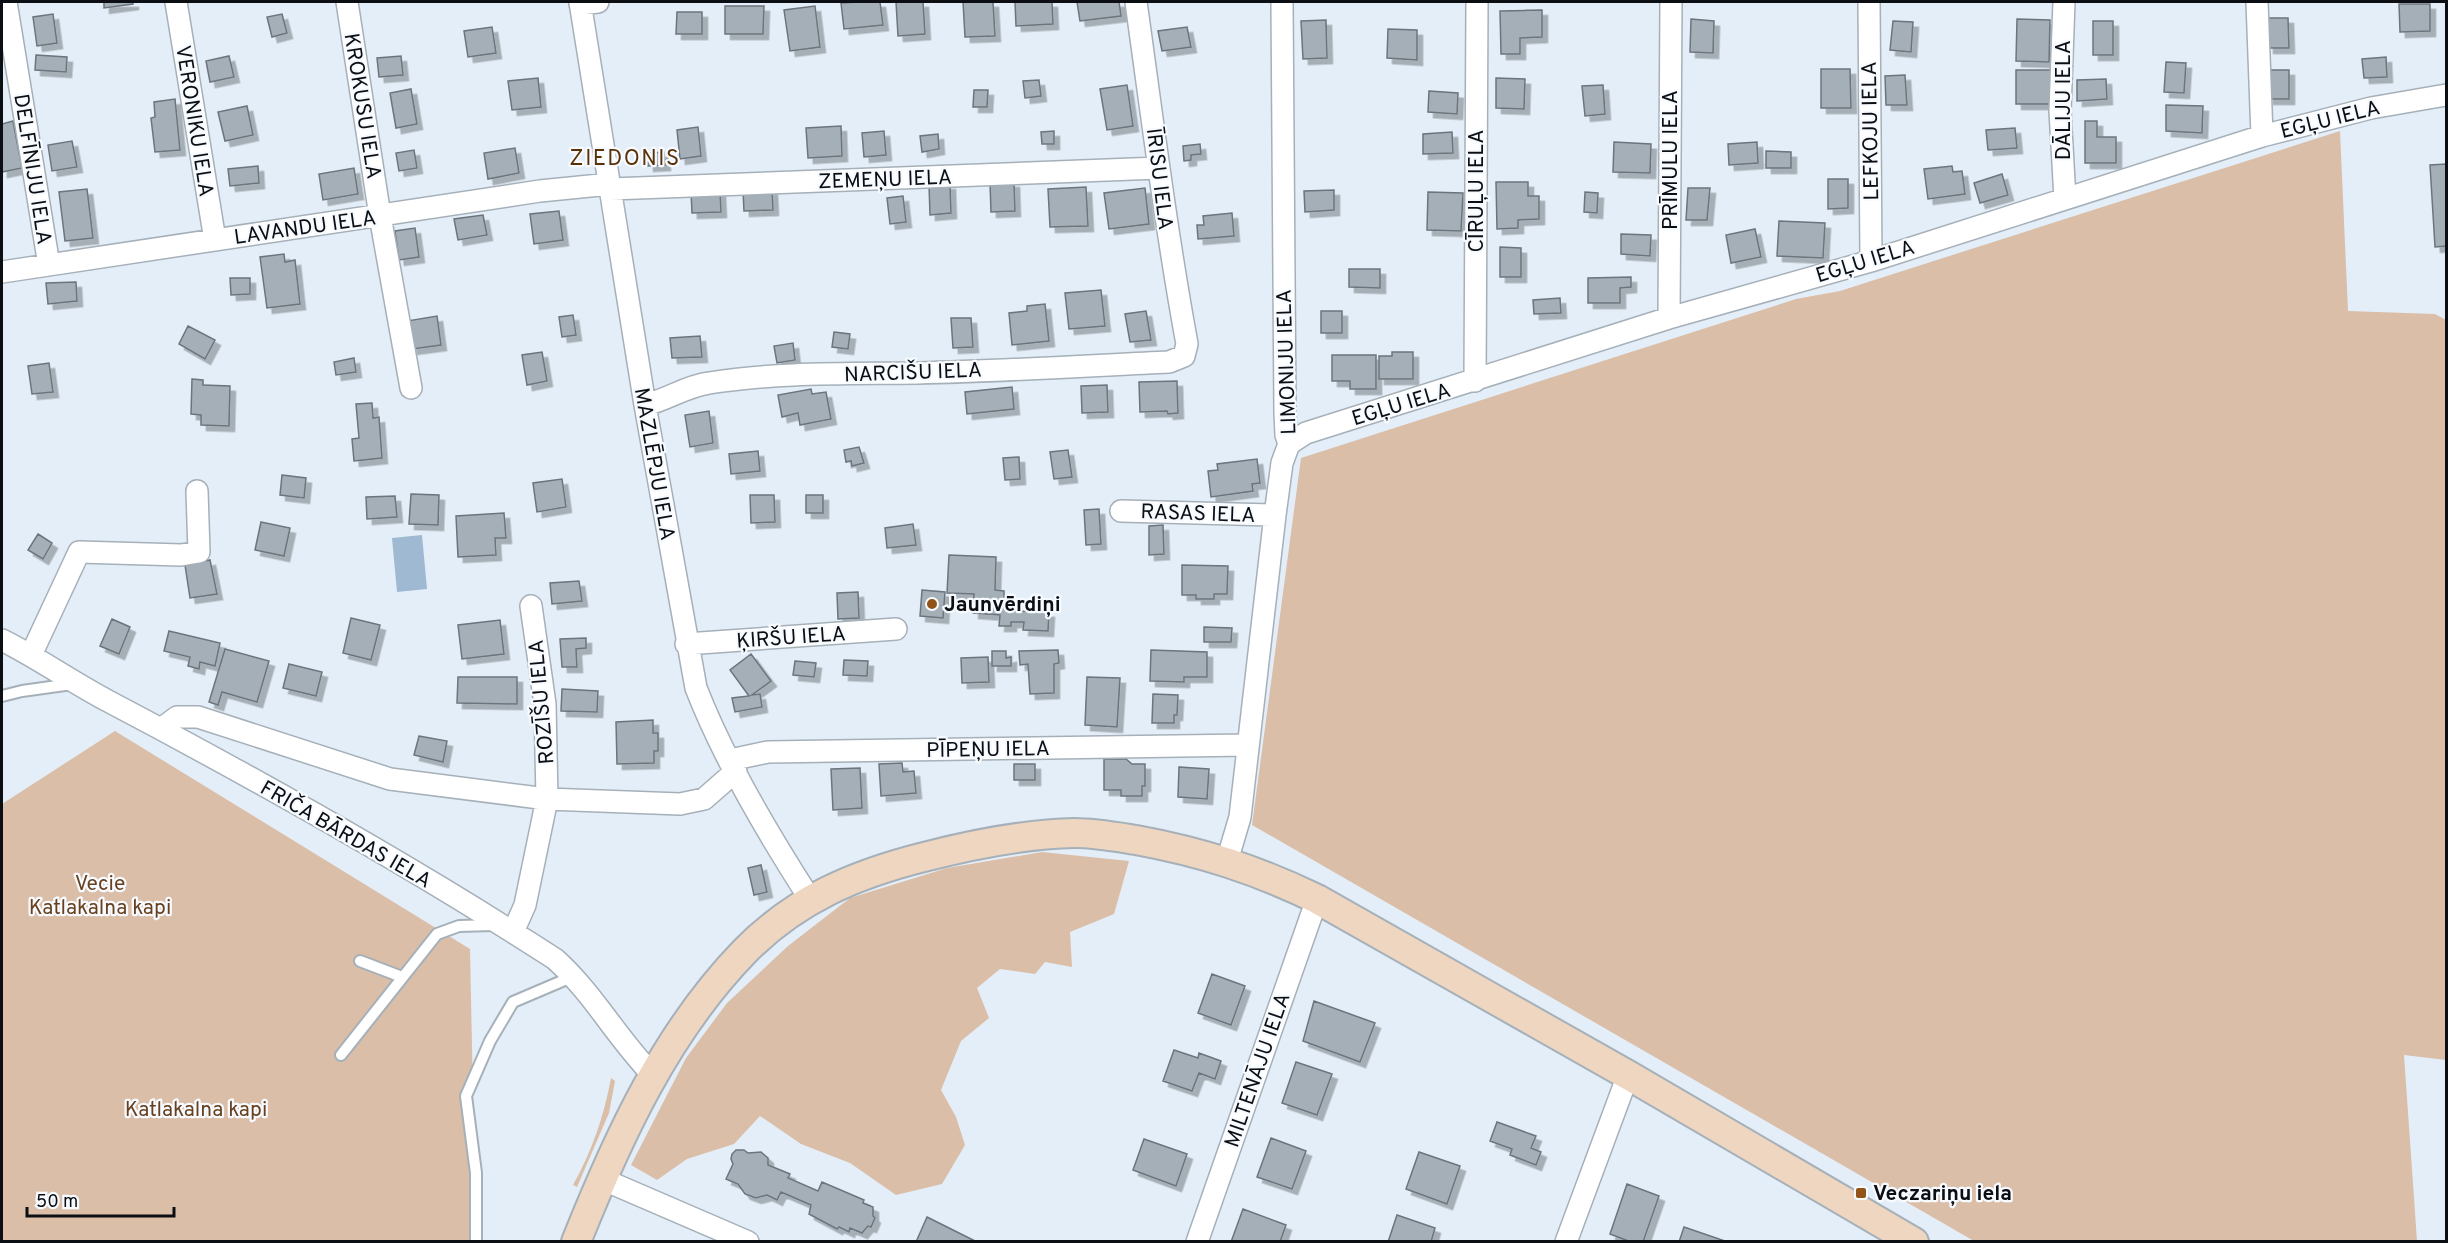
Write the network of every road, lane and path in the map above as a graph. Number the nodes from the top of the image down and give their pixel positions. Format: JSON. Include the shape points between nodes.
{"nodes":[{"id":1,"x":6,"y":2,"type":"edge"},
{"id":2,"x":176,"y":2,"type":"edge"},
{"id":3,"x":347,"y":2,"type":"edge"},
{"id":4,"x":586,"y":2,"type":"edge"},
{"id":5,"x":1136,"y":2,"type":"edge"},
{"id":6,"x":1282,"y":2,"type":"edge"},
{"id":7,"x":1477,"y":2,"type":"edge"},
{"id":8,"x":1671,"y":2,"type":"edge"},
{"id":9,"x":1869,"y":2,"type":"edge"},
{"id":10,"x":2064,"y":2,"type":"edge"},
{"id":11,"x":2258,"y":2,"type":"edge"},
{"id":12,"x":2446,"y":95,"type":"edge"},
{"id":13,"x":2262,"y":136,"type":"junction"},
{"id":14,"x":1159,"y":168,"type":"junction"},
{"id":15,"x":610,"y":186,"type":"junction"},
{"id":16,"x":2065,"y":199,"type":"junction"},
{"id":17,"x":380,"y":216,"type":"junction"},
{"id":18,"x":215,"y":240,"type":"junction"},
{"id":19,"x":1871,"y":261,"type":"junction"},
{"id":20,"x":49,"y":265,"type":"junction"},
{"id":21,"x":2,"y":272,"type":"edge"},
{"id":22,"x":1669,"y":318,"type":"junction"},
{"id":23,"x":1184,"y":356,"type":"joint"},
{"id":24,"x":1475,"y":381,"type":"junction"},
{"id":25,"x":411,"y":388,"type":"dead end"},
{"id":26,"x":645,"y":405,"type":"junction"},
{"id":27,"x":1289,"y":444,"type":"junction"},
{"id":28,"x":197,"y":491,"type":"dead end"},
{"id":29,"x":1121,"y":511,"type":"dead end"},
{"id":30,"x":1275,"y":515,"type":"junction"},
{"id":31,"x":531,"y":606,"type":"dead end"},
{"id":32,"x":896,"y":629,"type":"dead end"},
{"id":33,"x":2,"y":640,"type":"edge"},
{"id":34,"x":686,"y":644,"type":"junction"},
{"id":35,"x":31,"y":655,"type":"junction"},
{"id":36,"x":75,"y":684,"type":"junction"},
{"id":37,"x":2,"y":696,"type":"edge"},
{"id":38,"x":161,"y":729,"type":"junction"},
{"id":39,"x":1247,"y":745,"type":"junction"},
{"id":40,"x":733,"y":766,"type":"junction"},
{"id":41,"x":547,"y":799,"type":"junction"},
{"id":42,"x":1227,"y":861,"type":"junction"},
{"id":43,"x":810,"y":899,"type":"junction"},
{"id":44,"x":1317,"y":899,"type":"junction"},
{"id":45,"x":507,"y":928,"type":"junction"},
{"id":46,"x":360,"y":961,"type":"dead end"},
{"id":47,"x":574,"y":976,"type":"junction"},
{"id":48,"x":402,"y":977,"type":"junction"},
{"id":49,"x":341,"y":1054,"type":"dead end"},
{"id":50,"x":652,"y":1074,"type":"junction"},
{"id":51,"x":1628,"y":1075,"type":"junction"},
{"id":52,"x":602,"y":1179,"type":"junction"},
{"id":53,"x":476,"y":1242,"type":"edge"},
{"id":54,"x":576,"y":1242,"type":"edge"},
{"id":55,"x":748,"y":1242,"type":"edge"},
{"id":56,"x":1197,"y":1242,"type":"edge"},
{"id":57,"x":1566,"y":1242,"type":"edge"},
{"id":58,"x":1914,"y":1242,"type":"edge"}],
"edges":[{"from":1,"to":20,"type":"street","name":"DELFĪNIJU IELA"},
{"from":2,"to":18,"type":"street","name":"VERONIKU IELA"},
{"from":3,"to":17,"type":"street","name":"KROKUSU IELA"},
{"from":4,"to":15,"type":"street","name":"MAZLĒPJU IELA"},
{"from":5,"to":14,"type":"street","name":"ĪRISU IELA"},
{"from":6,"to":27,"type":"street","name":"LIMONIJU IELA","via":[[1285,413]]},
{"from":7,"to":24,"type":"street","name":"CĪRUĻU IELA"},
{"from":8,"to":22,"type":"street","name":"PRĪMULU IELA"},
{"from":9,"to":19,"type":"street","name":"LEFKOJU IELA"},
{"from":10,"to":16,"type":"street","name":"DĀLIJU IELA","via":[[2060,111]]},
{"from":11,"to":13,"type":"street"},
{"from":12,"to":13,"type":"street","name":"EGĻU IELA","via":[[2371,108]]},
{"from":13,"to":16,"type":"street","name":"EGĻU IELA"},
{"from":14,"to":15,"type":"street","name":"ZEMEŅU IELA"},
{"from":14,"to":23,"type":"street","name":"ĪRISU IELA","via":[[1187,344]]},
{"from":15,"to":17,"type":"street","name":"LAVANDU IELA","via":[[540,191]]},
{"from":15,"to":26,"type":"street","name":"MAZLĒPJU IELA"},
{"from":16,"to":19,"type":"street","name":"EGĻU IELA"},
{"from":17,"to":18,"type":"street","name":"LAVANDU IELA"},
{"from":17,"to":25,"type":"street","name":"KROKUSU IELA"},
{"from":18,"to":20,"type":"street","name":"LAVANDU IELA"},
{"from":19,"to":22,"type":"street","name":"EGĻU IELA"},
{"from":20,"to":21,"type":"street","name":"LAVANDU IELA"},
{"from":22,"to":24,"type":"street","name":"EGĻU IELA"},
{"from":23,"to":26,"type":"street","name":"NARCIŠU IELA","via":[[1169,362],[793,376],[708,383]]},
{"from":24,"to":27,"type":"street","name":"EGĻU IELA","via":[[1306,433]]},
{"from":26,"to":34,"type":"street","name":"MAZLĒPJU IELA"},
{"from":27,"to":30,"type":"street","name":"LIMONIJU IELA","via":[[1282,463]]},
{"from":28,"to":35,"type":"street","via":[[200,552],[79,552]]},
{"from":29,"to":30,"type":"street","name":"RASAS IELA"},
{"from":30,"to":39,"type":"street","name":"LIMONIJU IELA"},
{"from":31,"to":41,"type":"street","name":"ROZĪŠU IELA","via":[[545,704]]},
{"from":32,"to":34,"type":"street","name":"ĶIRŠU IELA"},
{"from":33,"to":35,"type":"street","name":"FRIČA BĀRDAS IELA"},
{"from":34,"to":40,"type":"street","name":"MAZLĒPJU IELA","via":[[696,688]]},
{"from":35,"to":36,"type":"street","name":"FRIČA BĀRDAS IELA"},
{"from":36,"to":37,"type":"lane"},
{"from":36,"to":38,"type":"street","name":"FRIČA BĀRDAS IELA"},
{"from":38,"to":41,"type":"street","via":[[177,717],[198,717],[390,779]]},
{"from":38,"to":45,"type":"street","name":"FRIČA BĀRDAS IELA","via":[[305,808]]},
{"from":39,"to":40,"type":"street","name":"PĪPEŅU IELA","via":[[768,752]]},
{"from":39,"to":42,"type":"street","name":"LIMONIJU IELA","via":[[1240,817]]},
{"from":40,"to":41,"type":"street","via":[[704,799],[680,804]]},
{"from":40,"to":43,"type":"street","name":"MAZLĒPJU IELA"},
{"from":41,"to":45,"type":"street","name":"ROZĪŠU IELA","via":[[525,905]]},
{"from":42,"to":43,"type":"main road","via":[[1184,848],[1120,838],[1077,833],[1026,837],[975,844],[876,869]]},
{"from":42,"to":44,"type":"main road"},
{"from":43,"to":50,"type":"main road","via":[[746,950],[720,979]]},
{"from":44,"to":51,"type":"main road"},
{"from":44,"to":56,"type":"street","name":"MILTENĀJU IELA"},
{"from":45,"to":47,"type":"street","name":"FRIČA BĀRDAS IELA"},
{"from":45,"to":48,"type":"lane","via":[[459,926],[437,934]]},
{"from":46,"to":48,"type":"lane"},
{"from":47,"to":50,"type":"street","name":"FRIČA BĀRDAS IELA","via":[[629,1050]]},
{"from":47,"to":53,"type":"lane","via":[[513,1002],[490,1041],[466,1096],[476,1173]]},
{"from":48,"to":49,"type":"lane"},
{"from":50,"to":52,"type":"main road"},
{"from":51,"to":57,"type":"street"},
{"from":51,"to":58,"type":"main road"},
{"from":52,"to":54,"type":"main road"},
{"from":52,"to":55,"type":"street"}]}
